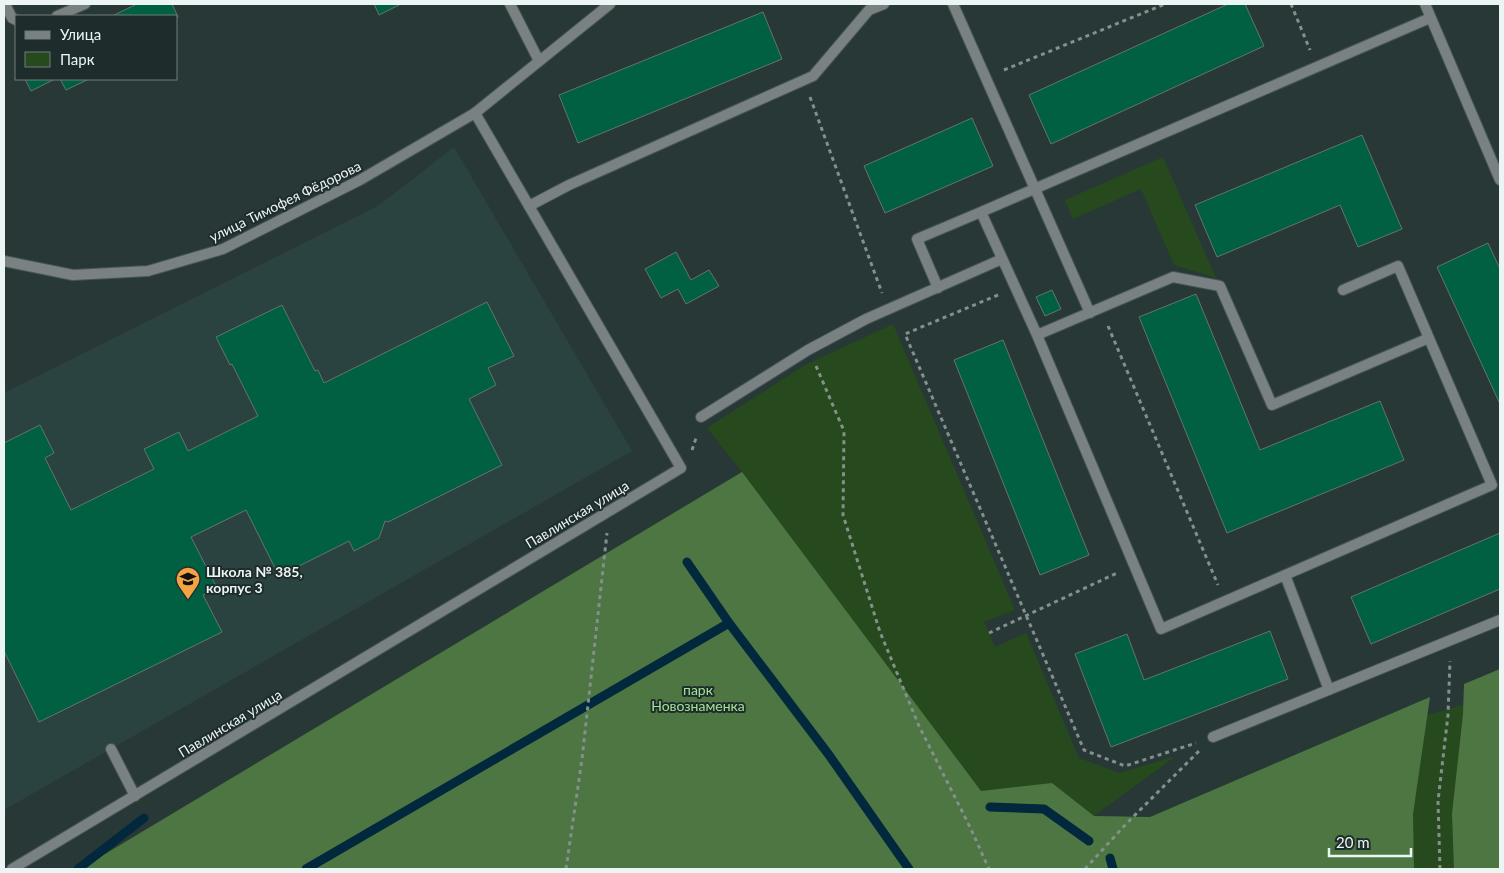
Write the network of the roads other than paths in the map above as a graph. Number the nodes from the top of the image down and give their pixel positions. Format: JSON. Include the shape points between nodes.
{"nodes":[{"id":1,"x":5,"y":4,"type":"edge"},
{"id":2,"x":85,"y":4,"type":"edge"},
{"id":3,"x":510,"y":4,"type":"edge"},
{"id":4,"x":610,"y":4,"type":"edge"},
{"id":5,"x":884,"y":4,"type":"edge"},
{"id":6,"x":953,"y":4,"type":"edge"},
{"id":7,"x":1425,"y":4,"type":"edge"},
{"id":8,"x":59,"y":15,"type":"edge"},
{"id":9,"x":1430,"y":18,"type":"junction"},
{"id":10,"x":15,"y":20,"type":"edge"},
{"id":11,"x":540,"y":62,"type":"junction"},
{"id":12,"x":475,"y":113,"type":"junction"},
{"id":13,"x":1500,"y":180,"type":"edge"},
{"id":14,"x":1035,"y":188,"type":"junction"},
{"id":15,"x":529,"y":206,"type":"junction"},
{"id":16,"x":981,"y":212,"type":"junction"},
{"id":17,"x":1002,"y":259,"type":"junction"},
{"id":18,"x":4,"y":261,"type":"edge"},
{"id":19,"x":938,"y":288,"type":"junction"},
{"id":20,"x":1343,"y":290,"type":"dead end"},
{"id":21,"x":1090,"y":313,"type":"junction"},
{"id":22,"x":1037,"y":335,"type":"junction"},
{"id":23,"x":1429,"y":338,"type":"junction"},
{"id":24,"x":701,"y":417,"type":"road end"},
{"id":25,"x":1285,"y":575,"type":"junction"},
{"id":26,"x":1500,"y":620,"type":"edge"},
{"id":27,"x":1329,"y":690,"type":"junction"},
{"id":28,"x":1213,"y":737,"type":"road end"},
{"id":29,"x":111,"y":749,"type":"dead end"},
{"id":30,"x":135,"y":796,"type":"junction"},
{"id":31,"x":12,"y":869,"type":"edge"}],
"edges":[{"from":1,"to":10,"type":"street"},
{"from":2,"to":8,"type":"street"},
{"from":3,"to":11,"type":"street"},
{"from":4,"to":11,"type":"street","name":"улица Тимофея Фёдорова"},
{"from":5,"to":15,"type":"street","via":[[869,10],[813,76]]},
{"from":6,"to":14,"type":"street"},
{"from":7,"to":9,"type":"street"},
{"from":9,"to":13,"type":"street"},
{"from":9,"to":14,"type":"street"},
{"from":11,"to":12,"type":"street","name":"улица Тимофея Фёдорова"},
{"from":12,"to":15,"type":"street"},
{"from":12,"to":18,"type":"street","name":"улица Тимофея Фёдорова","via":[[360,180],[223,249],[139,272],[73,275]]},
{"from":14,"to":16,"type":"street"},
{"from":14,"to":21,"type":"street"},
{"from":15,"to":30,"type":"street","name":"Павлинская улица","via":[[681,468]]},
{"from":16,"to":17,"type":"street"},
{"from":16,"to":19,"type":"street","via":[[917,239]]},
{"from":17,"to":19,"type":"street"},
{"from":17,"to":22,"type":"street"},
{"from":19,"to":24,"type":"street","via":[[866,319],[808,350]]},
{"from":20,"to":23,"type":"street","via":[[1398,266]]},
{"from":21,"to":22,"type":"street"},
{"from":21,"to":23,"type":"street","via":[[1173,277],[1220,286],[1272,405]]},
{"from":22,"to":25,"type":"street","via":[[1161,629]]},
{"from":23,"to":25,"type":"street","via":[[1492,485]]},
{"from":25,"to":27,"type":"street"},
{"from":26,"to":27,"type":"street"},
{"from":27,"to":28,"type":"street"},
{"from":29,"to":30,"type":"street"},
{"from":30,"to":31,"type":"street","name":"Павлинская улица"}]}
